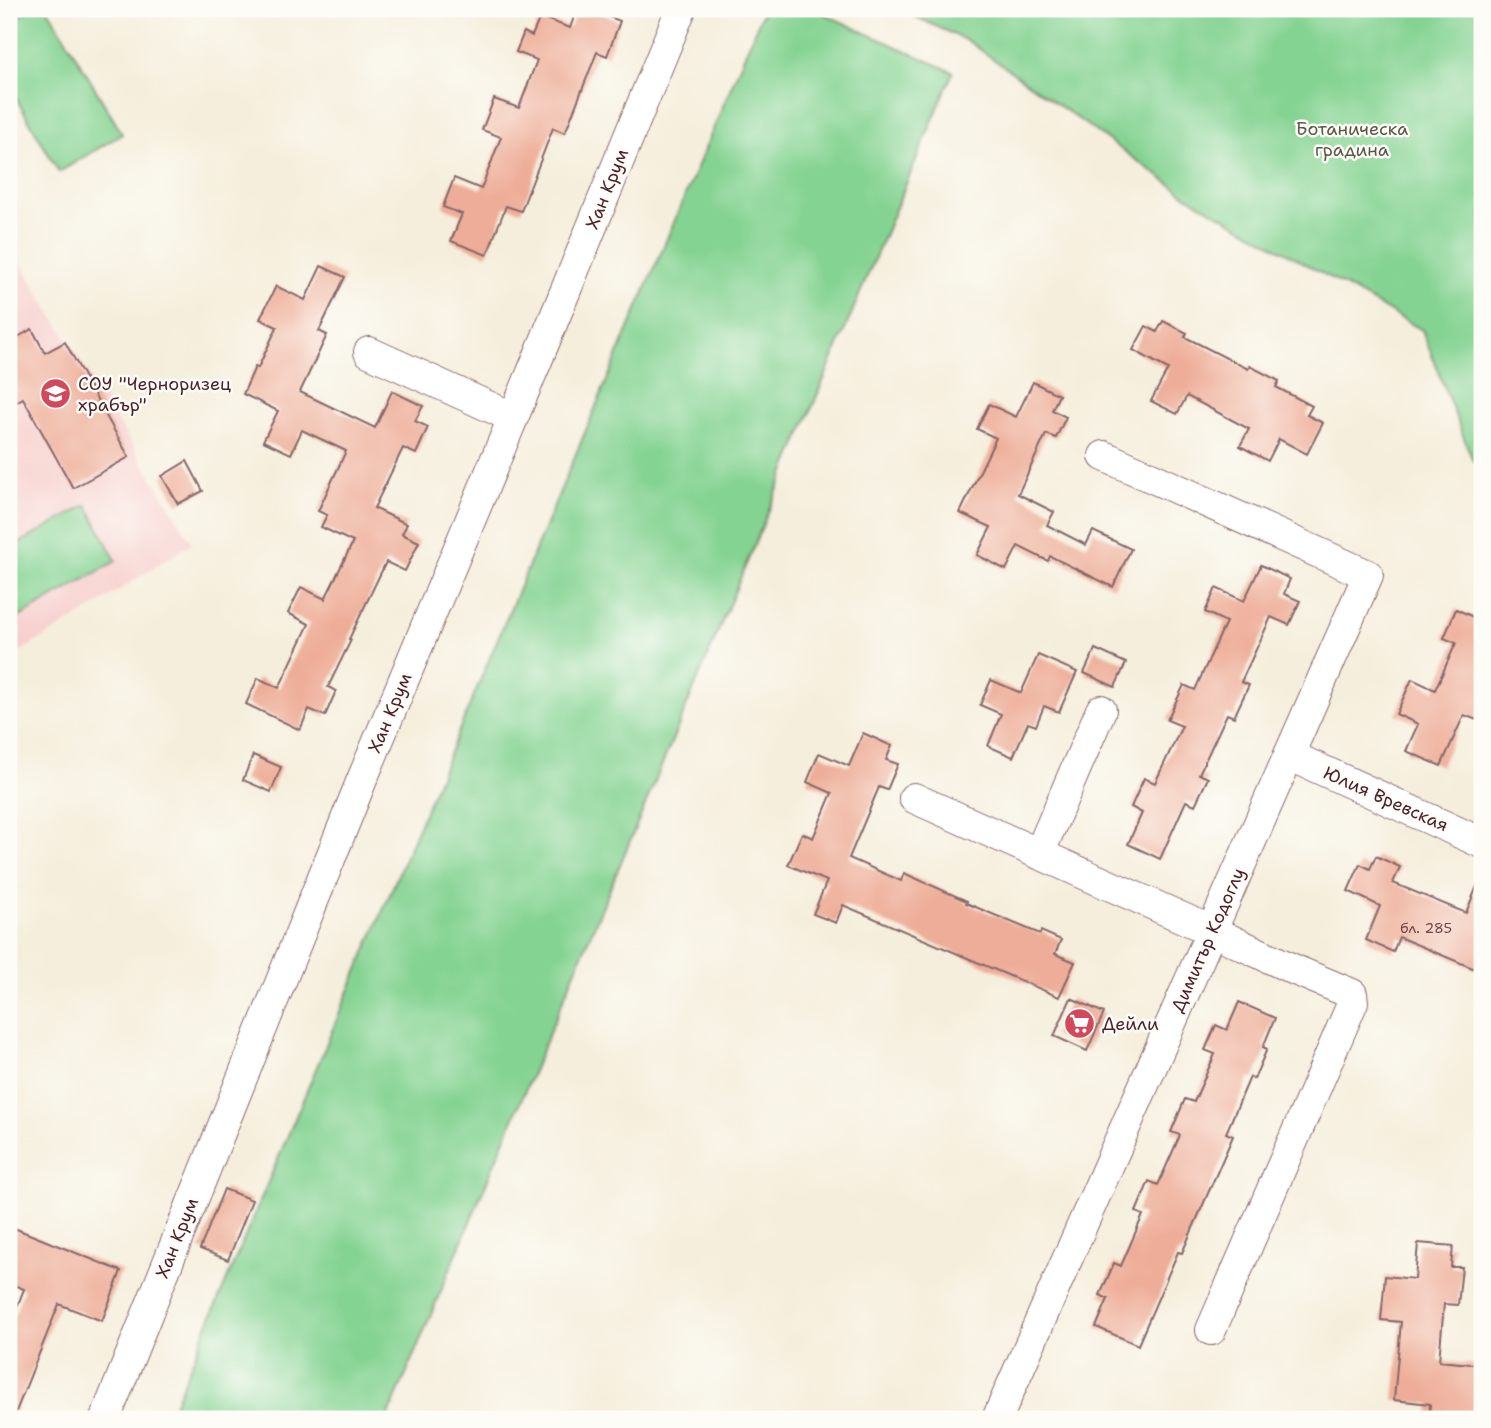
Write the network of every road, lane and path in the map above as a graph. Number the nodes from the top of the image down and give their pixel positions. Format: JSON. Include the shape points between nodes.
{"nodes":[{"id":1,"x":681,"y":9,"type":"edge"},
{"id":2,"x":369,"y":352,"type":"dead end"},
{"id":3,"x":512,"y":417,"type":"junction"},
{"id":4,"x":1104,"y":456,"type":"dead end"},
{"id":5,"x":1101,"y":710,"type":"dead end"},
{"id":6,"x":1289,"y":755,"type":"junction"},
{"id":7,"x":914,"y":798,"type":"dead end"},
{"id":8,"x":1482,"y":842,"type":"edge"},
{"id":9,"x":1039,"y":854,"type":"junction"},
{"id":10,"x":1212,"y":931,"type":"junction"},
{"id":11,"x":1211,"y":1330,"type":"dead end"},
{"id":12,"x":105,"y":1419,"type":"edge"},
{"id":13,"x":997,"y":1419,"type":"edge"}],
"edges":[{"from":1,"to":3,"type":"street","name":"Хан Крум"},
{"from":2,"to":3,"type":"street"},
{"from":3,"to":12,"type":"street","name":"Хан Крум"},
{"from":4,"to":6,"type":"street","name":"Димитър Кодоглу","via":[[1368,575]]},
{"from":5,"to":9,"type":"street"},
{"from":6,"to":8,"type":"street","name":"Юлия Вревская"},
{"from":6,"to":10,"type":"street","name":"Димитър Кодоглу"},
{"from":7,"to":9,"type":"street"},
{"from":9,"to":10,"type":"street"},
{"from":10,"to":11,"type":"street","via":[[1352,994],[1353,1002]]},
{"from":10,"to":13,"type":"street","name":"Димитър Кодоглу"}]}
